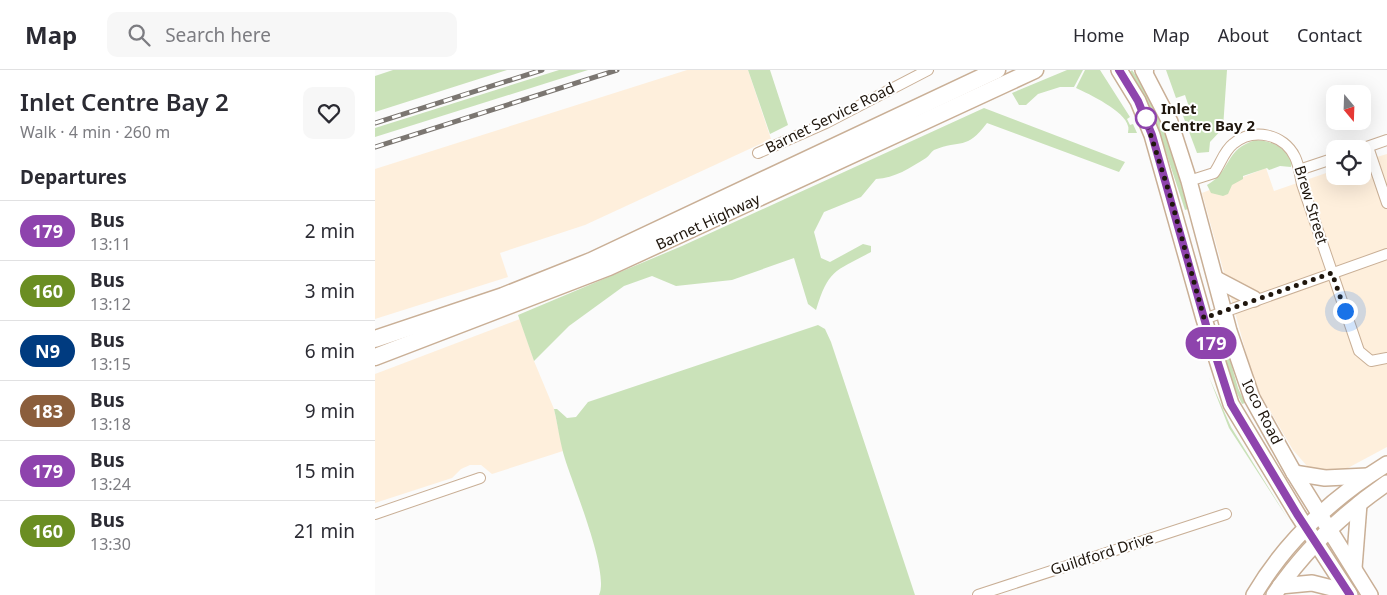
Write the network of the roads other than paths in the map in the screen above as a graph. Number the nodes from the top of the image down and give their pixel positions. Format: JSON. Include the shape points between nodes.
{"nodes":[{"id":1,"x":928,"y":70,"type":"edge"},
{"id":2,"x":997,"y":70,"type":"edge"},
{"id":3,"x":1119,"y":70,"type":"edge"},
{"id":4,"x":1145,"y":70,"type":"edge"},
{"id":5,"x":1031,"y":71,"type":"edge"},
{"id":6,"x":1387,"y":140,"type":"edge"},
{"id":7,"x":1371,"y":146,"type":"edge"},
{"id":8,"x":758,"y":153,"type":"dead end"},
{"id":9,"x":1326,"y":161,"type":"edge"},
{"id":10,"x":1371,"y":163,"type":"edge"},
{"id":11,"x":1299,"y":170,"type":"junction"},
{"id":12,"x":1189,"y":181,"type":"junction"},
{"id":13,"x":1387,"y":203,"type":"edge"},
{"id":14,"x":1387,"y":254,"type":"edge"},
{"id":15,"x":1332,"y":273,"type":"junction"},
{"id":16,"x":1216,"y":279,"type":"junction"},
{"id":17,"x":1254,"y":300,"type":"junction"},
{"id":18,"x":1224,"y":311,"type":"junction"},
{"id":19,"x":1204,"y":318,"type":"junction"},
{"id":20,"x":375,"y":340,"type":"edge"},
{"id":21,"x":375,"y":357,"type":"edge"},
{"id":22,"x":1387,"y":358,"type":"edge"},
{"id":23,"x":1387,"y":464,"type":"edge"},
{"id":24,"x":1294,"y":473,"type":"junction"},
{"id":25,"x":1367,"y":476,"type":"junction"},
{"id":26,"x":480,"y":478,"type":"dead end"},
{"id":27,"x":1387,"y":483,"type":"edge"},
{"id":28,"x":1359,"y":504,"type":"junction"},
{"id":29,"x":1319,"y":513,"type":"junction"},
{"id":30,"x":375,"y":514,"type":"edge"},
{"id":31,"x":1226,"y":514,"type":"dead end"},
{"id":32,"x":1305,"y":526,"type":"junction"},
{"id":33,"x":1328,"y":528,"type":"junction"},
{"id":34,"x":1316,"y":541,"type":"junction"},
{"id":35,"x":1354,"y":568,"type":"junction"},
{"id":36,"x":1277,"y":590,"type":"edge"},
{"id":37,"x":1349,"y":593,"type":"edge"},
{"id":38,"x":978,"y":595,"type":"edge"},
{"id":39,"x":1254,"y":595,"type":"edge"},
{"id":40,"x":1370,"y":595,"type":"edge"}],
"edges":[{"from":1,"to":8,"type":"street","name":"Barnet Service Road"},
{"from":2,"to":20,"type":"main road","name":"Barnet Highway","via":[[591,261],[503,296]]},
{"from":3,"to":19,"type":"main road","name":"Ioco Road","via":[[1138,101],[1152,135]]},
{"from":4,"to":12,"type":"main road","name":"Ioco Road","via":[[1170,122]]},
{"from":5,"to":21,"type":"main road","name":"Barnet Highway","via":[[609,267]]},
{"from":6,"to":7,"type":"street"},
{"from":9,"to":11,"type":"street"},
{"from":10,"to":13,"type":"street"},
{"from":11,"to":12,"type":"street","name":"Brew Street","via":[[1296,158],[1283,141],[1275,136],[1257,135],[1233,144],[1214,173]]},
{"from":11,"to":15,"type":"street","name":"Brew Street"},
{"from":12,"to":16,"type":"main road","name":"Ioco Road"},
{"from":14,"to":15,"type":"street"},
{"from":15,"to":17,"type":"street"},
{"from":15,"to":22,"type":"street","name":"Brew Street","via":[[1361,354],[1371,361]]},
{"from":16,"to":17,"type":"main road"},
{"from":16,"to":18,"type":"main road","name":"Ioco Road"},
{"from":17,"to":18,"type":"street"},
{"from":18,"to":19,"type":"street"},
{"from":18,"to":24,"type":"main road","name":"Ioco Road","via":[[1252,398]]},
{"from":19,"to":32,"type":"main road","name":"Ioco Road","via":[[1231,404]]},
{"from":23,"to":25,"type":"main road"},
{"from":24,"to":25,"type":"main road","via":[[1325,478]]},
{"from":24,"to":29,"type":"main road","name":"Ioco Road"},
{"from":25,"to":29,"type":"main road"},
{"from":26,"to":30,"type":"street"},
{"from":27,"to":28,"type":"main road"},
{"from":28,"to":33,"type":"main road"},
{"from":28,"to":35,"type":"main road"},
{"from":29,"to":32,"type":"main road"},
{"from":29,"to":33,"type":"main road","name":"Ioco Road"},
{"from":31,"to":38,"type":"street","name":"Guildford Drive"},
{"from":32,"to":34,"type":"main road","name":"Ioco Road"},
{"from":32,"to":39,"type":"main road"},
{"from":33,"to":34,"type":"main road"},
{"from":33,"to":35,"type":"main road","name":"Ioco Road"},
{"from":34,"to":36,"type":"main road"},
{"from":34,"to":37,"type":"main road","name":"Ioco Road"},
{"from":35,"to":40,"type":"main road","name":"Ioco Road"},
{"from":36,"to":37,"type":"main road","via":[[1313,583]]}]}
